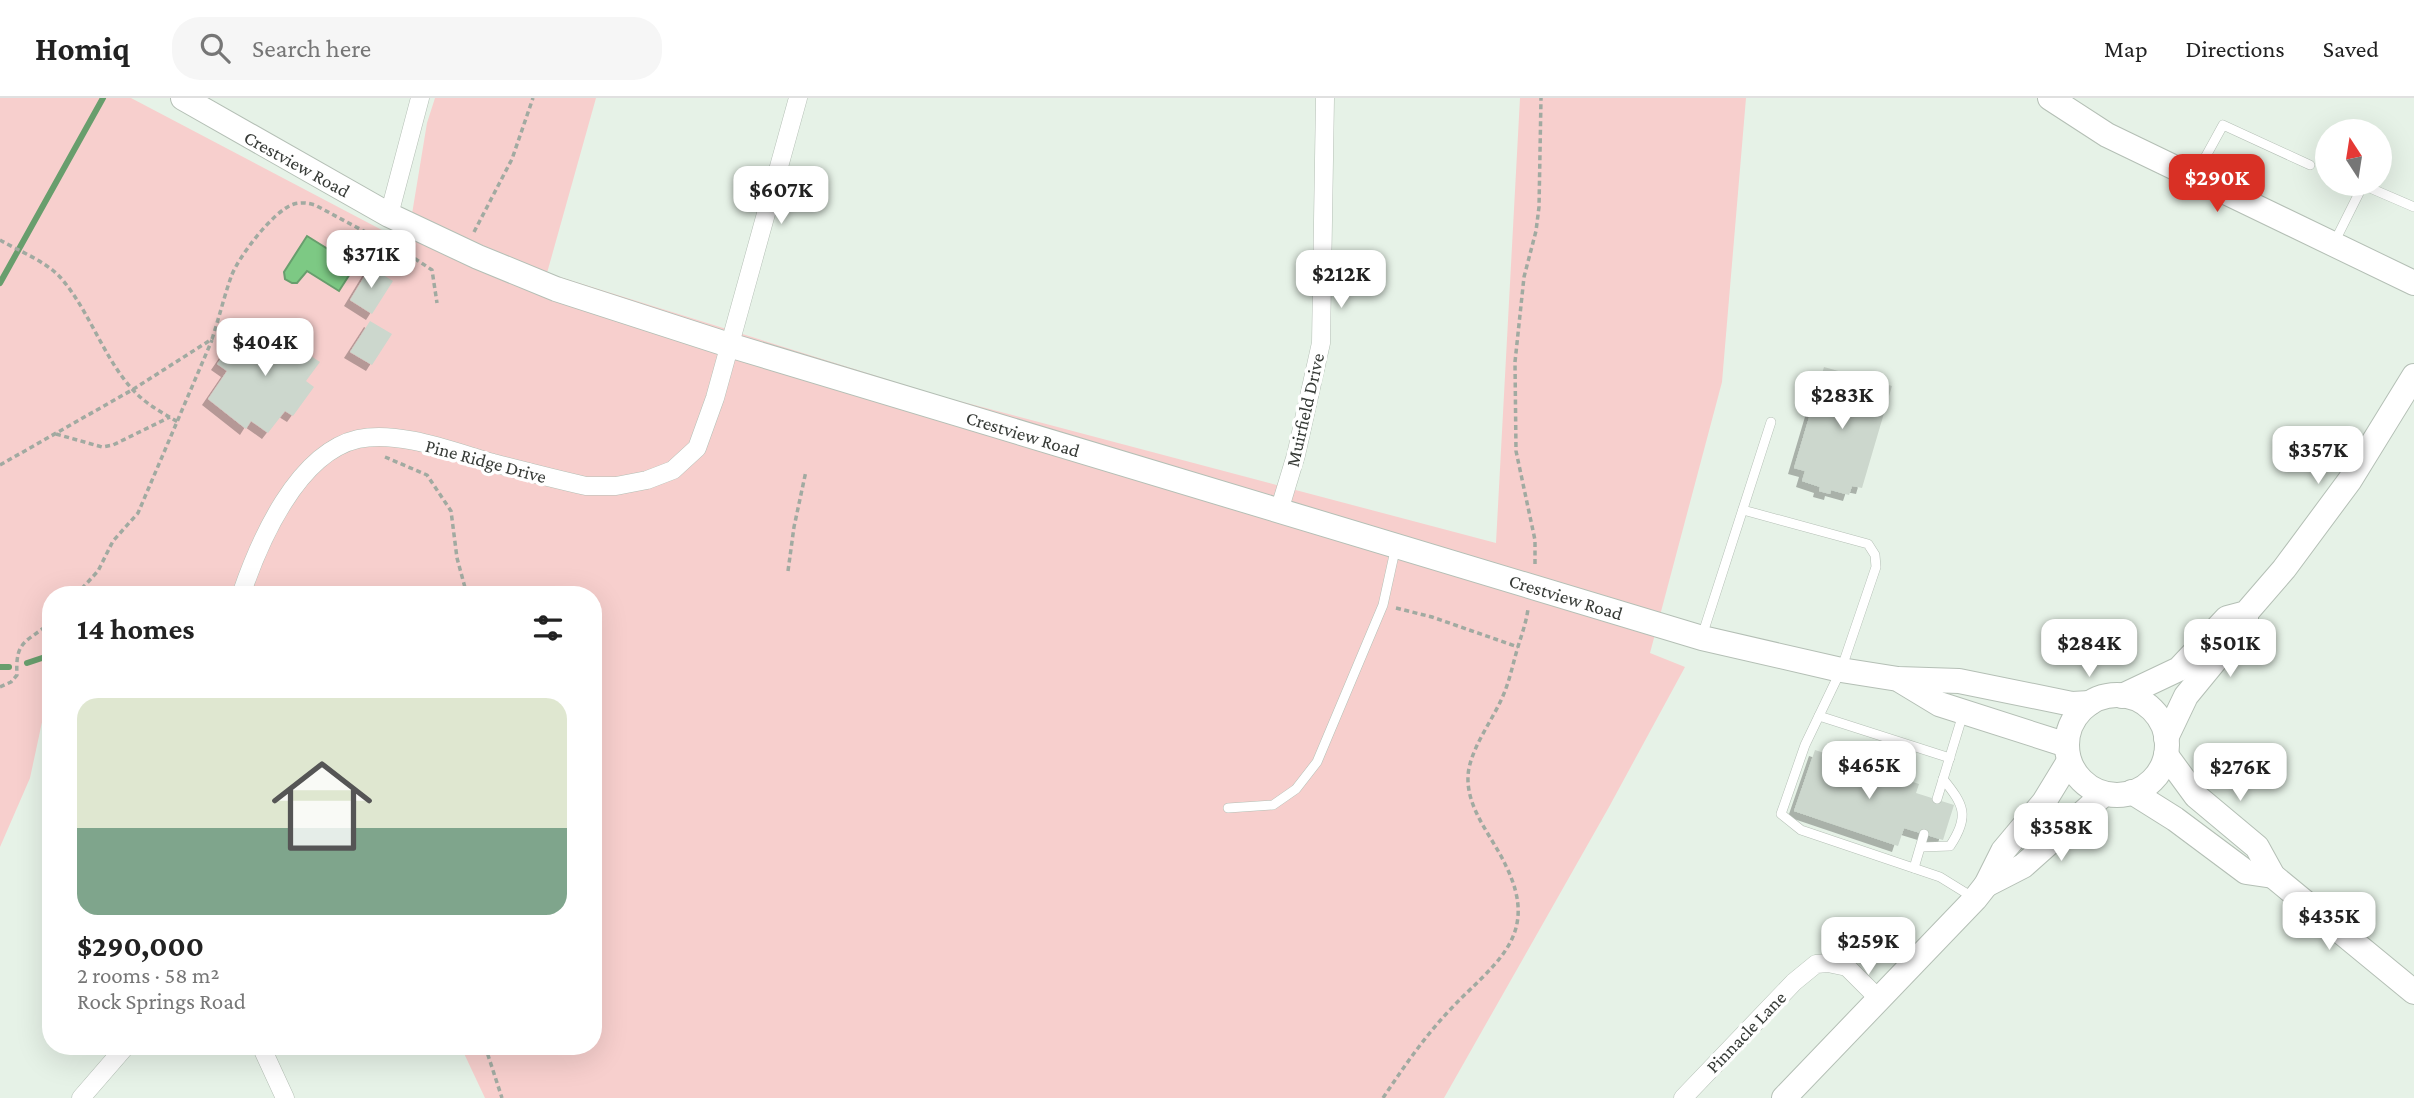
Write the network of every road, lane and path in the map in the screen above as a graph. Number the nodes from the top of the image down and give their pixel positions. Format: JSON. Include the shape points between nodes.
{"nodes":[{"id":1,"x":183,"y":98,"type":"edge"},
{"id":2,"x":420,"y":98,"type":"edge"},
{"id":3,"x":533,"y":98,"type":"edge"},
{"id":4,"x":798,"y":98,"type":"edge"},
{"id":5,"x":1325,"y":98,"type":"edge"},
{"id":6,"x":1541,"y":98,"type":"edge"},
{"id":7,"x":2050,"y":98,"type":"edge"},
{"id":8,"x":2310,"y":165,"type":"dead end"},
{"id":9,"x":2194,"y":177,"type":"junction"},
{"id":10,"x":2414,"y":207,"type":"edge"},
{"id":11,"x":389,"y":215,"type":"junction"},
{"id":12,"x":0,"y":240,"type":"edge"},
{"id":13,"x":2333,"y":245,"type":"junction"},
{"id":14,"x":459,"y":248,"type":"junction"},
{"id":15,"x":432,"y":270,"type":"junction"},
{"id":16,"x":2414,"y":283,"type":"edge"},
{"id":17,"x":437,"y":303,"type":"dead end"},
{"id":18,"x":212,"y":339,"type":"junction"},
{"id":19,"x":729,"y":345,"type":"junction"},
{"id":20,"x":2414,"y":376,"type":"edge"},
{"id":21,"x":132,"y":390,"type":"junction"},
{"id":22,"x":170,"y":417,"type":"junction"},
{"id":23,"x":178,"y":422,"type":"junction"},
{"id":24,"x":1772,"y":422,"type":"dead end"},
{"id":25,"x":56,"y":434,"type":"junction"},
{"id":26,"x":376,"y":437,"type":"junction"},
{"id":27,"x":0,"y":466,"type":"edge"},
{"id":28,"x":806,"y":471,"type":"dead end"},
{"id":29,"x":1743,"y":510,"type":"junction"},
{"id":30,"x":1279,"y":511,"type":"junction"},
{"id":31,"x":1396,"y":546,"type":"junction"},
{"id":32,"x":788,"y":571,"type":"dead end"},
{"id":33,"x":84,"y":586,"type":"edge"},
{"id":34,"x":244,"y":586,"type":"edge"},
{"id":35,"x":465,"y":586,"type":"edge"},
{"id":36,"x":1531,"y":586,"type":"junction"},
{"id":37,"x":1383,"y":605,"type":"junction"},
{"id":38,"x":2246,"y":613,"type":"junction"},
{"id":39,"x":42,"y":629,"type":"edge"},
{"id":40,"x":1702,"y":638,"type":"junction"},
{"id":41,"x":1518,"y":647,"type":"junction"},
{"id":42,"x":1842,"y":670,"type":"junction"},
{"id":43,"x":1898,"y":679,"type":"junction"},
{"id":44,"x":0,"y":687,"type":"edge"},
{"id":45,"x":2122,"y":696,"type":"junction"},
{"id":46,"x":2090,"y":703,"type":"junction"},
{"id":47,"x":1964,"y":712,"type":"junction"},
{"id":48,"x":1819,"y":716,"type":"junction"},
{"id":49,"x":2166,"y":746,"type":"junction"},
{"id":50,"x":2068,"y":753,"type":"junction"},
{"id":51,"x":1950,"y":758,"type":"junction"},
{"id":52,"x":1943,"y":779,"type":"junction"},
{"id":53,"x":2132,"y":792,"type":"junction"},
{"id":54,"x":2104,"y":794,"type":"junction"},
{"id":55,"x":1937,"y":799,"type":"dead end"},
{"id":56,"x":1228,"y":808,"type":"dead end"},
{"id":57,"x":1924,"y":834,"type":"dead end"},
{"id":58,"x":1921,"y":846,"type":"junction"},
{"id":59,"x":1914,"y":868,"type":"junction"},
{"id":60,"x":2273,"y":876,"type":"junction"},
{"id":61,"x":1981,"y":892,"type":"junction"},
{"id":62,"x":2414,"y":992,"type":"edge"},
{"id":63,"x":1879,"y":999,"type":"junction"},
{"id":64,"x":118,"y":1055,"type":"edge"},
{"id":65,"x":265,"y":1055,"type":"edge"},
{"id":66,"x":488,"y":1055,"type":"edge"},
{"id":67,"x":81,"y":1098,"type":"edge"},
{"id":68,"x":285,"y":1098,"type":"edge"},
{"id":69,"x":502,"y":1098,"type":"edge"},
{"id":70,"x":1384,"y":1098,"type":"edge"},
{"id":71,"x":1683,"y":1098,"type":"edge"},
{"id":72,"x":1784,"y":1098,"type":"edge"}],
"edges":[{"from":1,"to":11,"type":"street","name":"Crestview Road"},
{"from":2,"to":11,"type":"street"},
{"from":3,"to":14,"type":"path","via":[[512,159],[470,242]]},
{"from":4,"to":19,"type":"street","name":"Pine Ridge Drive"},
{"from":5,"to":30,"type":"street","name":"Muirfield Drive","via":[[1321,343]]},
{"from":6,"to":36,"type":"path","via":[[1539,207],[1524,277],[1515,362],[1516,451],[1535,549]]},
{"from":7,"to":9,"type":"street","via":[[2107,135]]},
{"from":8,"to":9,"type":"lane","via":[[2223,125]]},
{"from":9,"to":13,"type":"street"},
{"from":10,"to":13,"type":"lane","via":[[2362,185]]},
{"from":11,"to":14,"type":"street","name":"Crestview Road"},
{"from":12,"to":21,"type":"path","via":[[58,275]]},
{"from":13,"to":16,"type":"street"},
{"from":14,"to":15,"type":"path"},
{"from":14,"to":19,"type":"street","name":"Crestview Road","via":[[556,289]]},
{"from":15,"to":17,"type":"path"},
{"from":15,"to":18,"type":"path","via":[[315,205],[295,204],[281,210],[268,224],[232,274]]},
{"from":18,"to":21,"type":"path"},
{"from":18,"to":23,"type":"path"},
{"from":19,"to":26,"type":"street","name":"Pine Ridge Drive","via":[[697,449],[673,470],[646,480],[586,486],[397,438]]},
{"from":19,"to":30,"type":"street","name":"Crestview Road"},
{"from":20,"to":38,"type":"street","via":[[2350,480]]},
{"from":21,"to":22,"type":"path"},
{"from":21,"to":25,"type":"path"},
{"from":22,"to":23,"type":"path"},
{"from":22,"to":25,"type":"path","via":[[102,447]]},
{"from":23,"to":33,"type":"path","via":[[138,513],[113,541],[98,571]]},
{"from":24,"to":29,"type":"lane"},
{"from":25,"to":27,"type":"path"},
{"from":26,"to":34,"type":"street","name":"Pine Ridge Drive","via":[[339,446],[304,477],[276,513]]},
{"from":26,"to":35,"type":"path","via":[[381,455],[427,475],[451,510]]},
{"from":28,"to":32,"type":"path"},
{"from":29,"to":40,"type":"lane"},
{"from":29,"to":42,"type":"lane","via":[[1868,544],[1875,555],[1876,567]]},
{"from":30,"to":31,"type":"street","name":"Crestview Road"},
{"from":31,"to":36,"type":"street","name":"Crestview Road"},
{"from":31,"to":37,"type":"lane"},
{"from":36,"to":40,"type":"street","name":"Crestview Road"},
{"from":36,"to":41,"type":"path"},
{"from":37,"to":41,"type":"path"},
{"from":37,"to":56,"type":"lane","via":[[1317,762],[1296,789],[1273,805]]},
{"from":38,"to":45,"type":"street","via":[[2227,618],[2179,669]]},
{"from":38,"to":49,"type":"street","via":[[2246,630],[2186,696]]},
{"from":39,"to":44,"type":"path","via":[[23,643],[16,656],[18,675]]},
{"from":40,"to":42,"type":"street","name":"Crestview Road"},
{"from":41,"to":70,"type":"path","via":[[1506,691],[1469,768],[1471,798],[1518,895],[1510,946],[1447,1013]]},
{"from":42,"to":43,"type":"street","name":"Crestview Road"},
{"from":42,"to":48,"type":"lane"},
{"from":43,"to":46,"type":"street","name":"Crestview Road","via":[[1959,681],[2072,704]]},
{"from":43,"to":47,"type":"street","name":"Crestview Road","via":[[1939,704]]},
{"from":45,"to":46,"type":"street"},
{"from":45,"to":49,"type":"street","via":[[2152,709],[2162,723]]},
{"from":46,"to":50,"type":"street","via":[[2070,729]]},
{"from":47,"to":50,"type":"street","name":"Crestview Road"},
{"from":47,"to":51,"type":"lane"},
{"from":48,"to":51,"type":"lane"},
{"from":48,"to":59,"type":"lane","via":[[1781,814],[1801,830]]},
{"from":49,"to":53,"type":"street","via":[[2161,770],[2150,783]]},
{"from":49,"to":60,"type":"street","via":[[2196,796],[2257,847]]},
{"from":50,"to":54,"type":"street","via":[[2077,776]]},
{"from":50,"to":61,"type":"street","via":[[2044,802],[2003,851]]},
{"from":51,"to":52,"type":"lane"},
{"from":52,"to":55,"type":"lane"},
{"from":52,"to":58,"type":"lane","via":[[1961,801],[1962,820],[1950,846]]},
{"from":53,"to":54,"type":"street"},
{"from":53,"to":60,"type":"street","via":[[2246,872]]},
{"from":54,"to":61,"type":"street","via":[[2023,866]]},
{"from":57,"to":58,"type":"lane"},
{"from":58,"to":59,"type":"lane"},
{"from":59,"to":61,"type":"lane"},
{"from":60,"to":62,"type":"street"},
{"from":61,"to":63,"type":"street"},
{"from":63,"to":71,"type":"street","name":"Pinnacle Lane","via":[[1847,967],[1816,964]]},
{"from":63,"to":72,"type":"street"},
{"from":64,"to":67,"type":"street"},
{"from":65,"to":68,"type":"street"},
{"from":66,"to":69,"type":"path"}]}
